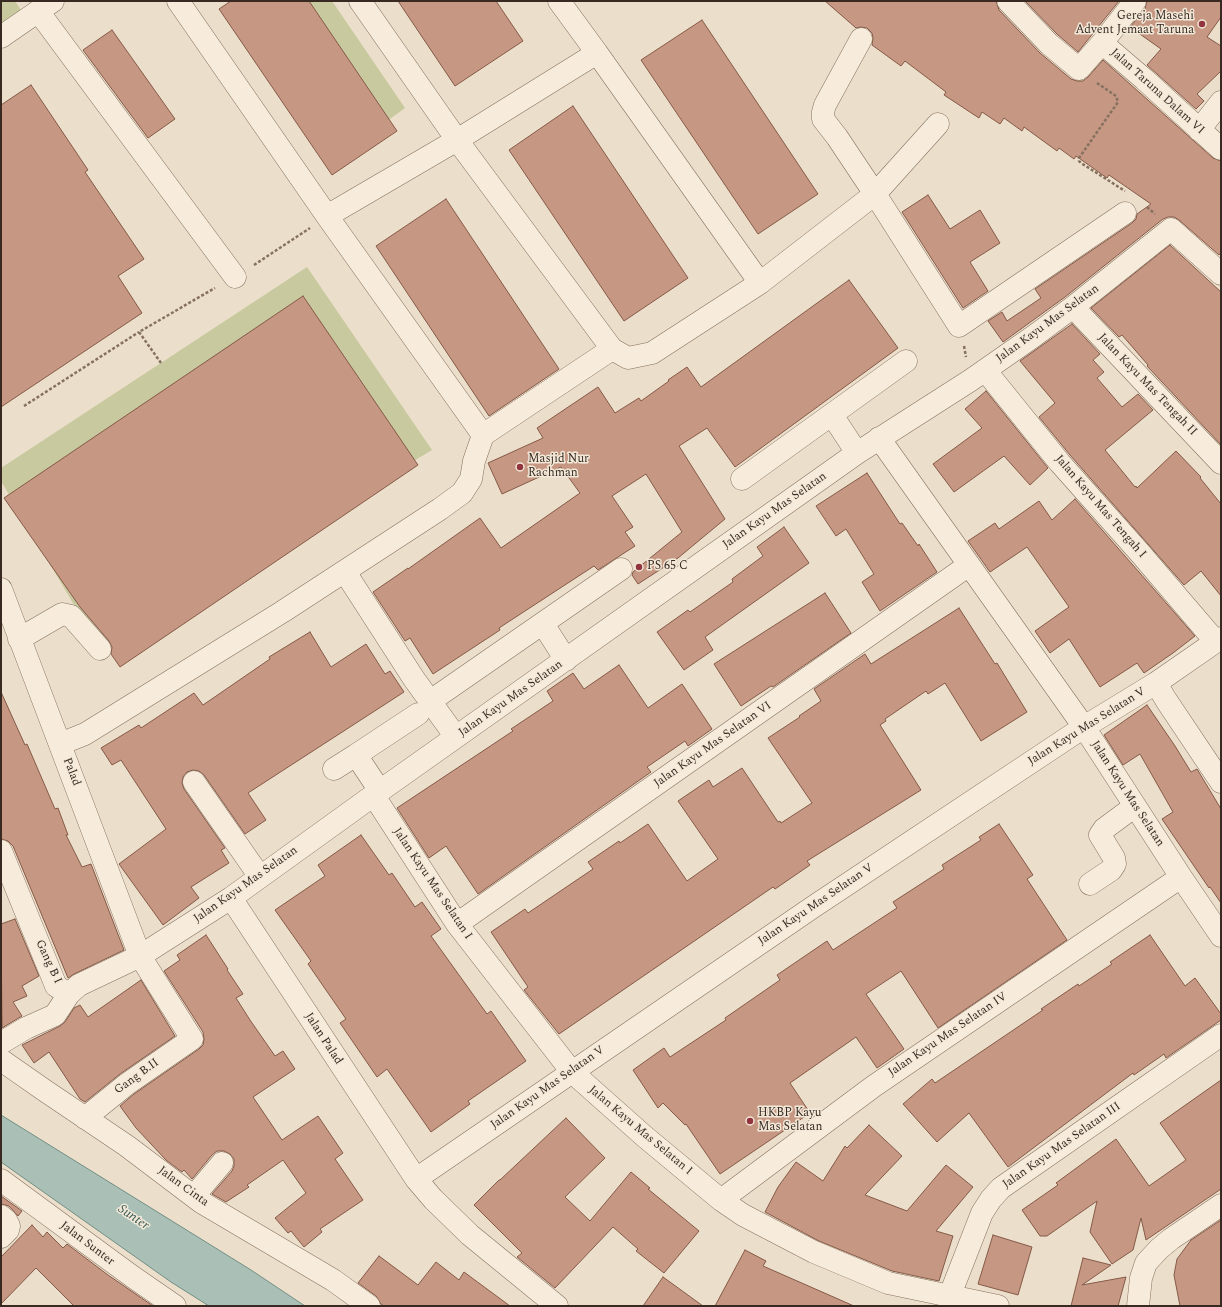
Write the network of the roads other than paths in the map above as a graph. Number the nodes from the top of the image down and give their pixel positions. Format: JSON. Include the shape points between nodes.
{"nodes":[{"id":1,"x":178,"y":1,"type":"edge"},
{"id":2,"x":360,"y":1,"type":"edge"},
{"id":3,"x":559,"y":1,"type":"edge"},
{"id":4,"x":1008,"y":1,"type":"edge"},
{"id":5,"x":1135,"y":1,"type":"edge"},
{"id":6,"x":45,"y":6,"type":"edge"},
{"id":7,"x":1,"y":37,"type":"edge"},
{"id":8,"x":861,"y":39,"type":"dead end"},
{"id":9,"x":1102,"y":43,"type":"junction"},
{"id":10,"x":597,"y":53,"type":"junction"},
{"id":11,"x":1221,"y":102,"type":"edge"},
{"id":12,"x":938,"y":124,"type":"dead end"},
{"id":13,"x":1199,"y":130,"type":"junction"},
{"id":14,"x":457,"y":140,"type":"junction"},
{"id":15,"x":1221,"y":149,"type":"edge"},
{"id":16,"x":875,"y":194,"type":"junction"},
{"id":17,"x":1131,"y":203,"type":"road end"},
{"id":18,"x":327,"y":216,"type":"junction"},
{"id":19,"x":1221,"y":274,"type":"edge"},
{"id":20,"x":235,"y":277,"type":"dead end"},
{"id":21,"x":760,"y":283,"type":"junction"},
{"id":22,"x":1073,"y":307,"type":"junction"},
{"id":23,"x":612,"y":349,"type":"junction"},
{"id":24,"x":906,"y":362,"type":"dead end"},
{"id":25,"x":978,"y":375,"type":"junction"},
{"id":26,"x":832,"y":415,"type":"junction"},
{"id":27,"x":483,"y":435,"type":"junction"},
{"id":28,"x":879,"y":438,"type":"junction"},
{"id":29,"x":857,"y":453,"type":"junction"},
{"id":30,"x":1221,"y":463,"type":"edge"},
{"id":31,"x":742,"y":479,"type":"dead end"},
{"id":32,"x":969,"y":565,"type":"junction"},
{"id":33,"x":621,"y":569,"type":"dead end"},
{"id":34,"x":345,"y":572,"type":"junction"},
{"id":35,"x":1,"y":589,"type":"edge"},
{"id":36,"x":542,"y":624,"type":"junction"},
{"id":37,"x":19,"y":639,"type":"junction"},
{"id":38,"x":1218,"y":640,"type":"edge"},
{"id":39,"x":100,"y":649,"type":"dead end"},
{"id":40,"x":566,"y":660,"type":"junction"},
{"id":41,"x":1156,"y":683,"type":"junction"},
{"id":42,"x":424,"y":708,"type":"junction"},
{"id":43,"x":1084,"y":727,"type":"junction"},
{"id":44,"x":456,"y":738,"type":"junction"},
{"id":45,"x":60,"y":744,"type":"junction"},
{"id":46,"x":356,"y":755,"type":"junction"},
{"id":47,"x":334,"y":769,"type":"dead end"},
{"id":48,"x":194,"y":782,"type":"dead end"},
{"id":49,"x":1221,"y":782,"type":"edge"},
{"id":50,"x":377,"y":794,"type":"junction"},
{"id":51,"x":1135,"y":806,"type":"junction"},
{"id":52,"x":1,"y":851,"type":"edge"},
{"id":53,"x":1181,"y":877,"type":"junction"},
{"id":54,"x":260,"y":878,"type":"junction"},
{"id":55,"x":1090,"y":884,"type":"dead end"},
{"id":56,"x":231,"y":898,"type":"junction"},
{"id":57,"x":457,"y":924,"type":"junction"},
{"id":58,"x":1221,"y":936,"type":"edge"},
{"id":59,"x":140,"y":956,"type":"junction"},
{"id":60,"x":68,"y":994,"type":"junction"},
{"id":61,"x":1221,"y":1035,"type":"edge"},
{"id":62,"x":192,"y":1039,"type":"joint"},
{"id":63,"x":1,"y":1043,"type":"edge"},
{"id":64,"x":1,"y":1060,"type":"edge"},
{"id":65,"x":572,"y":1072,"type":"junction"},
{"id":66,"x":85,"y":1118,"type":"junction"},
{"id":67,"x":222,"y":1162,"type":"dead end"},
{"id":68,"x":416,"y":1179,"type":"junction"},
{"id":69,"x":1,"y":1180,"type":"edge"},
{"id":70,"x":194,"y":1196,"type":"junction"},
{"id":71,"x":721,"y":1200,"type":"junction"},
{"id":72,"x":1221,"y":1205,"type":"edge"},
{"id":73,"x":950,"y":1295,"type":"junction"},
{"id":74,"x":175,"y":1306,"type":"edge"},
{"id":75,"x":370,"y":1306,"type":"edge"},
{"id":76,"x":557,"y":1306,"type":"edge"},
{"id":77,"x":998,"y":1306,"type":"edge"},
{"id":78,"x":1138,"y":1306,"type":"edge"}],
"edges":[{"from":1,"to":18,"type":"street"},
{"from":2,"to":14,"type":"street"},
{"from":3,"to":10,"type":"street"},
{"from":4,"to":9,"type":"street","name":"Jalan Taruna Dalam VI","via":[[1049,44],[1080,68]]},
{"from":5,"to":9,"type":"street"},
{"from":6,"to":7,"type":"street"},
{"from":6,"to":20,"type":"street"},
{"from":8,"to":16,"type":"street","via":[[823,112],[824,119]]},
{"from":9,"to":13,"type":"street","name":"Jalan Taruna Dalam VI"},
{"from":10,"to":14,"type":"street"},
{"from":10,"to":21,"type":"street"},
{"from":11,"to":13,"type":"street"},
{"from":12,"to":16,"type":"street"},
{"from":13,"to":15,"type":"street","name":"Jalan Taruna Dalam VI"},
{"from":14,"to":18,"type":"street"},
{"from":14,"to":23,"type":"street"},
{"from":16,"to":17,"type":"street","via":[[959,326]]},
{"from":16,"to":21,"type":"street"},
{"from":18,"to":27,"type":"street"},
{"from":19,"to":22,"type":"street","name":"Jalan Kayu Mas Selatan","via":[[1171,229]]},
{"from":21,"to":23,"type":"street","via":[[652,353],[628,358]]},
{"from":22,"to":25,"type":"street","name":"Jalan Kayu Mas Selatan"},
{"from":22,"to":30,"type":"street","name":"Jalan Kayu Mas Tengah II"},
{"from":23,"to":27,"type":"street"},
{"from":24,"to":26,"type":"street"},
{"from":25,"to":28,"type":"street","name":"Jalan Kayu Mas Selatan"},
{"from":25,"to":38,"type":"street","name":"Jalan Kayu Mas Tengah I"},
{"from":26,"to":29,"type":"street"},
{"from":26,"to":31,"type":"street"},
{"from":27,"to":34,"type":"street","via":[[474,461],[472,479],[462,493]]},
{"from":28,"to":29,"type":"street","name":"Jalan Kayu Mas Selatan"},
{"from":28,"to":32,"type":"street","name":"Jalan Kayu Mas Selatan"},
{"from":29,"to":40,"type":"street","name":"Jalan Kayu Mas Selatan"},
{"from":32,"to":43,"type":"street","name":"Jalan Kayu Mas Selatan"},
{"from":32,"to":57,"type":"street","name":"Jalan Kayu Mas Selatan VI"},
{"from":33,"to":36,"type":"street"},
{"from":34,"to":42,"type":"street"},
{"from":34,"to":45,"type":"street","via":[[85,734]]},
{"from":35,"to":37,"type":"street","name":"Palad"},
{"from":36,"to":40,"type":"street"},
{"from":36,"to":42,"type":"street"},
{"from":37,"to":39,"type":"street","via":[[62,614],[72,616]]},
{"from":37,"to":45,"type":"street","name":"Palad"},
{"from":38,"to":41,"type":"street","name":"Jalan Kayu Mas Selatan V"},
{"from":40,"to":44,"type":"street","name":"Jalan Kayu Mas Selatan"},
{"from":41,"to":43,"type":"street","name":"Jalan Kayu Mas Selatan V"},
{"from":41,"to":49,"type":"street"},
{"from":42,"to":44,"type":"street"},
{"from":42,"to":46,"type":"street"},
{"from":43,"to":51,"type":"street","name":"Jalan Kayu Mas Selatan"},
{"from":43,"to":65,"type":"street","name":"Jalan Kayu Mas Selatan V","via":[[813,907]]},
{"from":44,"to":50,"type":"street","name":"Jalan Kayu Mas Selatan"},
{"from":45,"to":59,"type":"street","name":"Palad"},
{"from":46,"to":47,"type":"street"},
{"from":46,"to":50,"type":"street","name":"Jalan Kayu Mas Selatan I"},
{"from":48,"to":54,"type":"street"},
{"from":50,"to":54,"type":"street","name":"Jalan Kayu Mas Selatan"},
{"from":50,"to":57,"type":"street","name":"Jalan Kayu Mas Selatan I"},
{"from":51,"to":53,"type":"street","name":"Jalan Kayu Mas Selatan"},
{"from":51,"to":55,"type":"street","via":[[1104,829],[1100,835],[1115,864],[1111,870]]},
{"from":52,"to":60,"type":"street","name":"Gang B I","via":[[56,986]]},
{"from":53,"to":58,"type":"street","name":"Jalan Kayu Mas Selatan"},
{"from":53,"to":71,"type":"street","name":"Jalan Kayu Mas Selatan IV","via":[[874,1086]]},
{"from":54,"to":56,"type":"street","name":"Jalan Kayu Mas Selatan"},
{"from":56,"to":59,"type":"street","name":"Jalan Kayu Mas Selatan"},
{"from":56,"to":68,"type":"street","name":"Jalan Palad"},
{"from":57,"to":65,"type":"street","name":"Jalan Kayu Mas Selatan I"},
{"from":59,"to":60,"type":"street","name":"Gang B I","via":[[80,985]]},
{"from":59,"to":62,"type":"street","name":"Palad"},
{"from":60,"to":63,"type":"street","via":[[55,1015]]},
{"from":61,"to":73,"type":"street","name":"Jalan Kayu Mas Selatan III","via":[[1001,1188],[982,1213]]},
{"from":62,"to":66,"type":"street","name":"Gang B.II","via":[[127,1084]]},
{"from":64,"to":66,"type":"street","name":"Jalan Cinta"},
{"from":65,"to":68,"type":"street","name":"Jalan Kayu Mas Selatan V"},
{"from":65,"to":71,"type":"street","name":"Jalan Kayu Mas Selatan I"},
{"from":66,"to":70,"type":"street","name":"Jalan Cinta"},
{"from":67,"to":70,"type":"street"},
{"from":68,"to":76,"type":"street","name":"Jalan Palad","via":[[470,1235]]},
{"from":69,"to":74,"type":"street","name":"Jalan Sunter"},
{"from":70,"to":75,"type":"street","name":"Jalan Cinta","via":[[333,1280]]},
{"from":71,"to":73,"type":"street","name":"Jalan Kayu Mas Selatan I","via":[[743,1215],[814,1252],[888,1283]]},
{"from":72,"to":78,"type":"street","via":[[1171,1239],[1146,1263],[1141,1278]]},
{"from":73,"to":77,"type":"street","name":"Jalan Kayu Mas Selatan I"}]}
